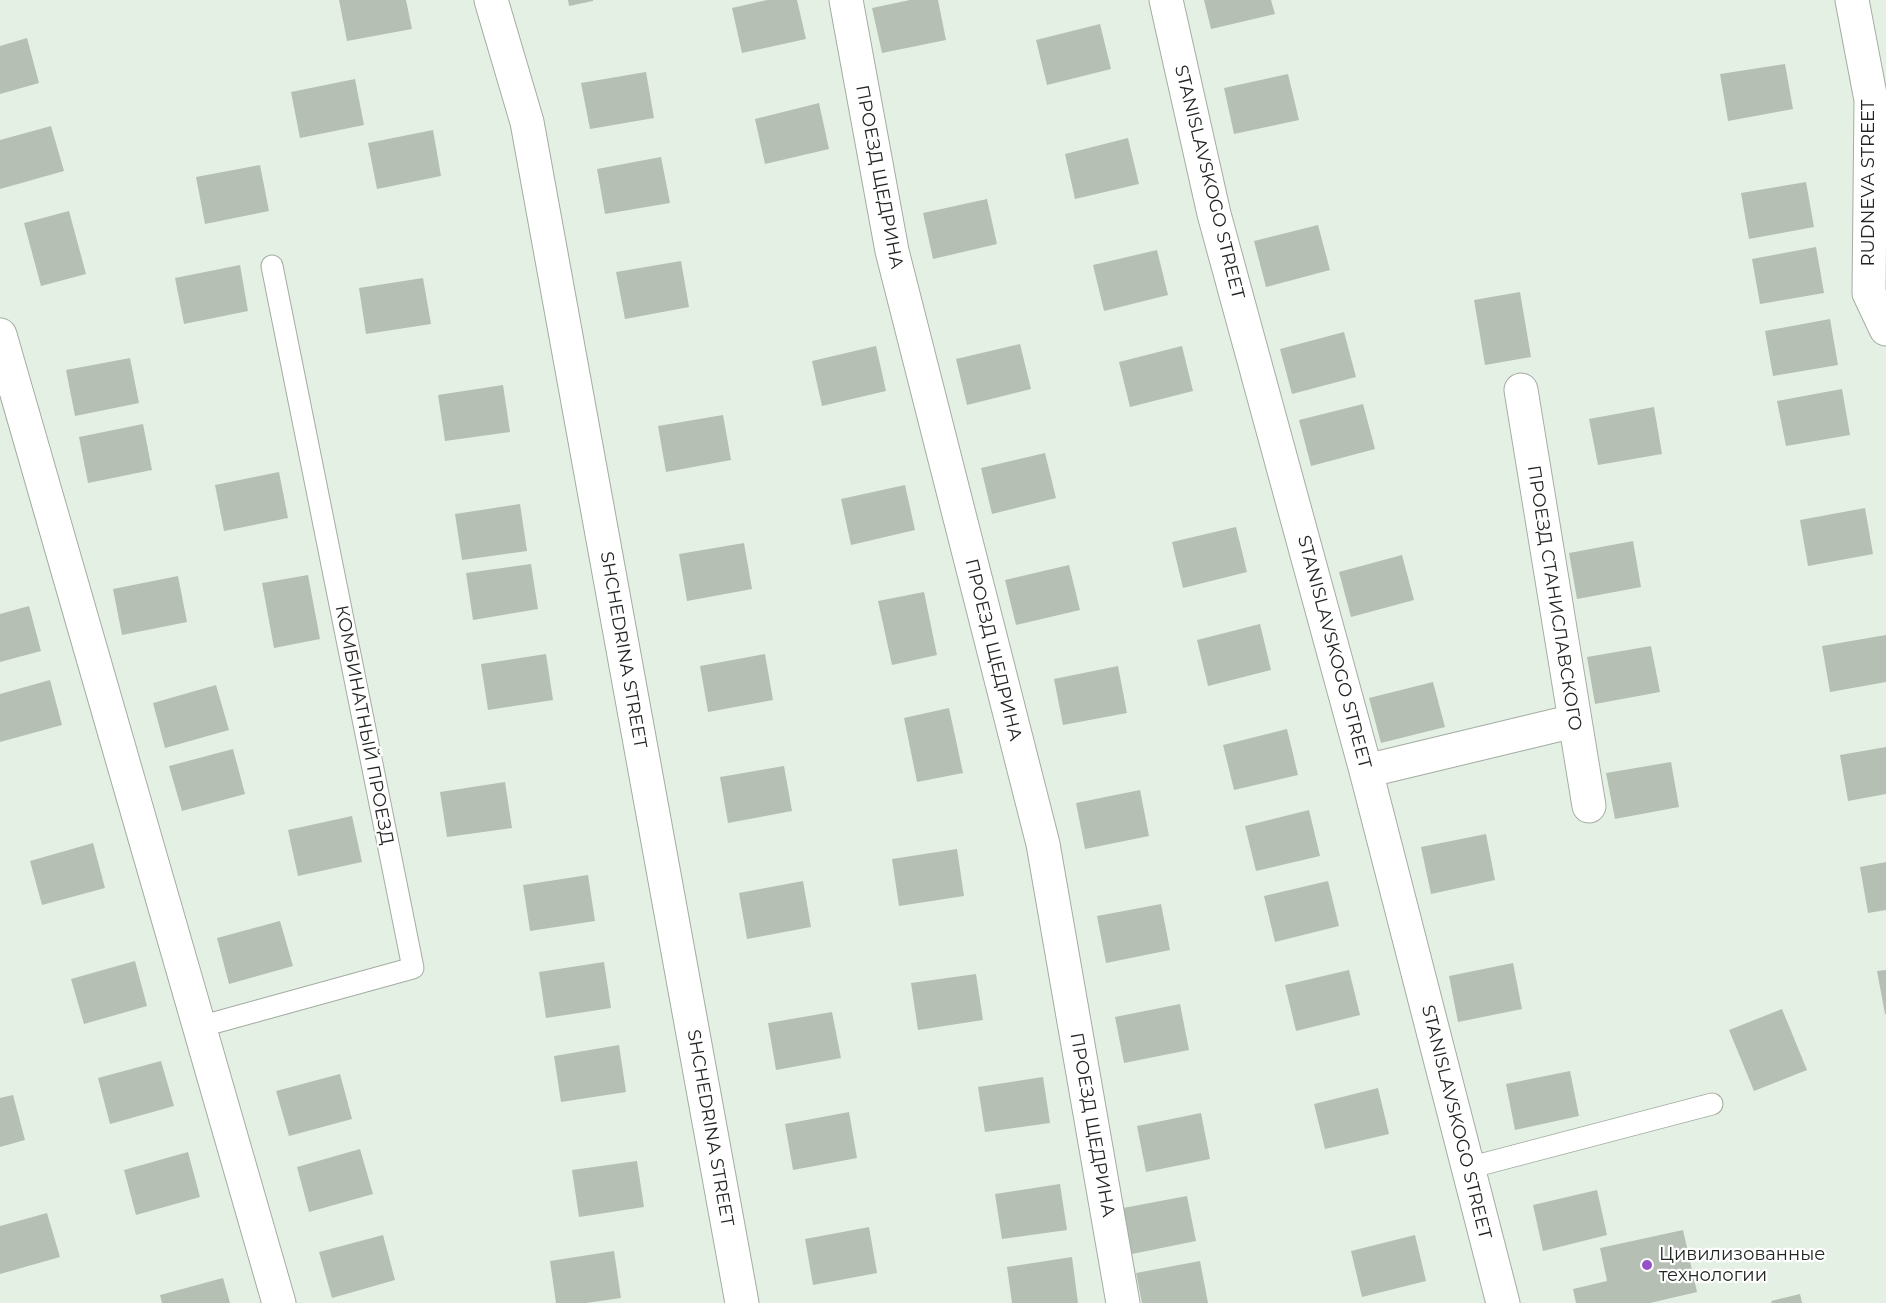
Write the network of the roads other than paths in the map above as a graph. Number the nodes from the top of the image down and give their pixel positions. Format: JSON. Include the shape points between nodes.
{"nodes":[{"id":1,"x":491,"y":0,"type":"edge"},
{"id":2,"x":846,"y":0,"type":"edge"},
{"id":3,"x":1166,"y":0,"type":"edge"},
{"id":4,"x":1852,"y":0,"type":"edge"},
{"id":5,"x":272,"y":266,"type":"dead end"},
{"id":6,"x":1886,"y":329,"type":"edge"},
{"id":7,"x":0,"y":335,"type":"edge"},
{"id":8,"x":1521,"y":390,"type":"dead end"},
{"id":9,"x":1574,"y":722,"type":"junction"},
{"id":10,"x":1366,"y":771,"type":"junction"},
{"id":11,"x":1589,"y":806,"type":"dead end"},
{"id":12,"x":199,"y":1027,"type":"junction"},
{"id":13,"x":1712,"y":1104,"type":"dead end"},
{"id":14,"x":1468,"y":1168,"type":"junction"},
{"id":15,"x":279,"y":1303,"type":"edge"},
{"id":16,"x":742,"y":1303,"type":"edge"},
{"id":17,"x":1123,"y":1303,"type":"edge"},
{"id":18,"x":1503,"y":1303,"type":"edge"}],
"edges":[{"from":1,"to":16,"type":"street","name":"SHCHEDRINA STREET","via":[[527,122]]},
{"from":2,"to":17,"type":"street","name":"ПРОЕЗД ЩЕДРИНА","via":[[892,251],[1043,844]]},
{"from":3,"to":10,"type":"street","name":"STANISLAVSKOGO STREET","via":[[1214,214]]},
{"from":4,"to":6,"type":"street","name":"RUDNEVA STREET","via":[[1871,100],[1869,292]]},
{"from":5,"to":12,"type":"lane","name":"КОМБИНАТНЫЙ ПРОЕЗД","via":[[413,968]]},
{"from":7,"to":12,"type":"street"},
{"from":8,"to":9,"type":"street","name":"ПРОЕЗД СТАНИСЛАВСКОГО"},
{"from":9,"to":10,"type":"street"},
{"from":9,"to":11,"type":"street","name":"ПРОЕЗД СТАНИСЛАВСКОГО"},
{"from":10,"to":14,"type":"street","name":"STANISLAVSKOGO STREET"},
{"from":12,"to":15,"type":"street"},
{"from":13,"to":14,"type":"lane"},
{"from":14,"to":18,"type":"street","name":"STANISLAVSKOGO STREET"}]}
